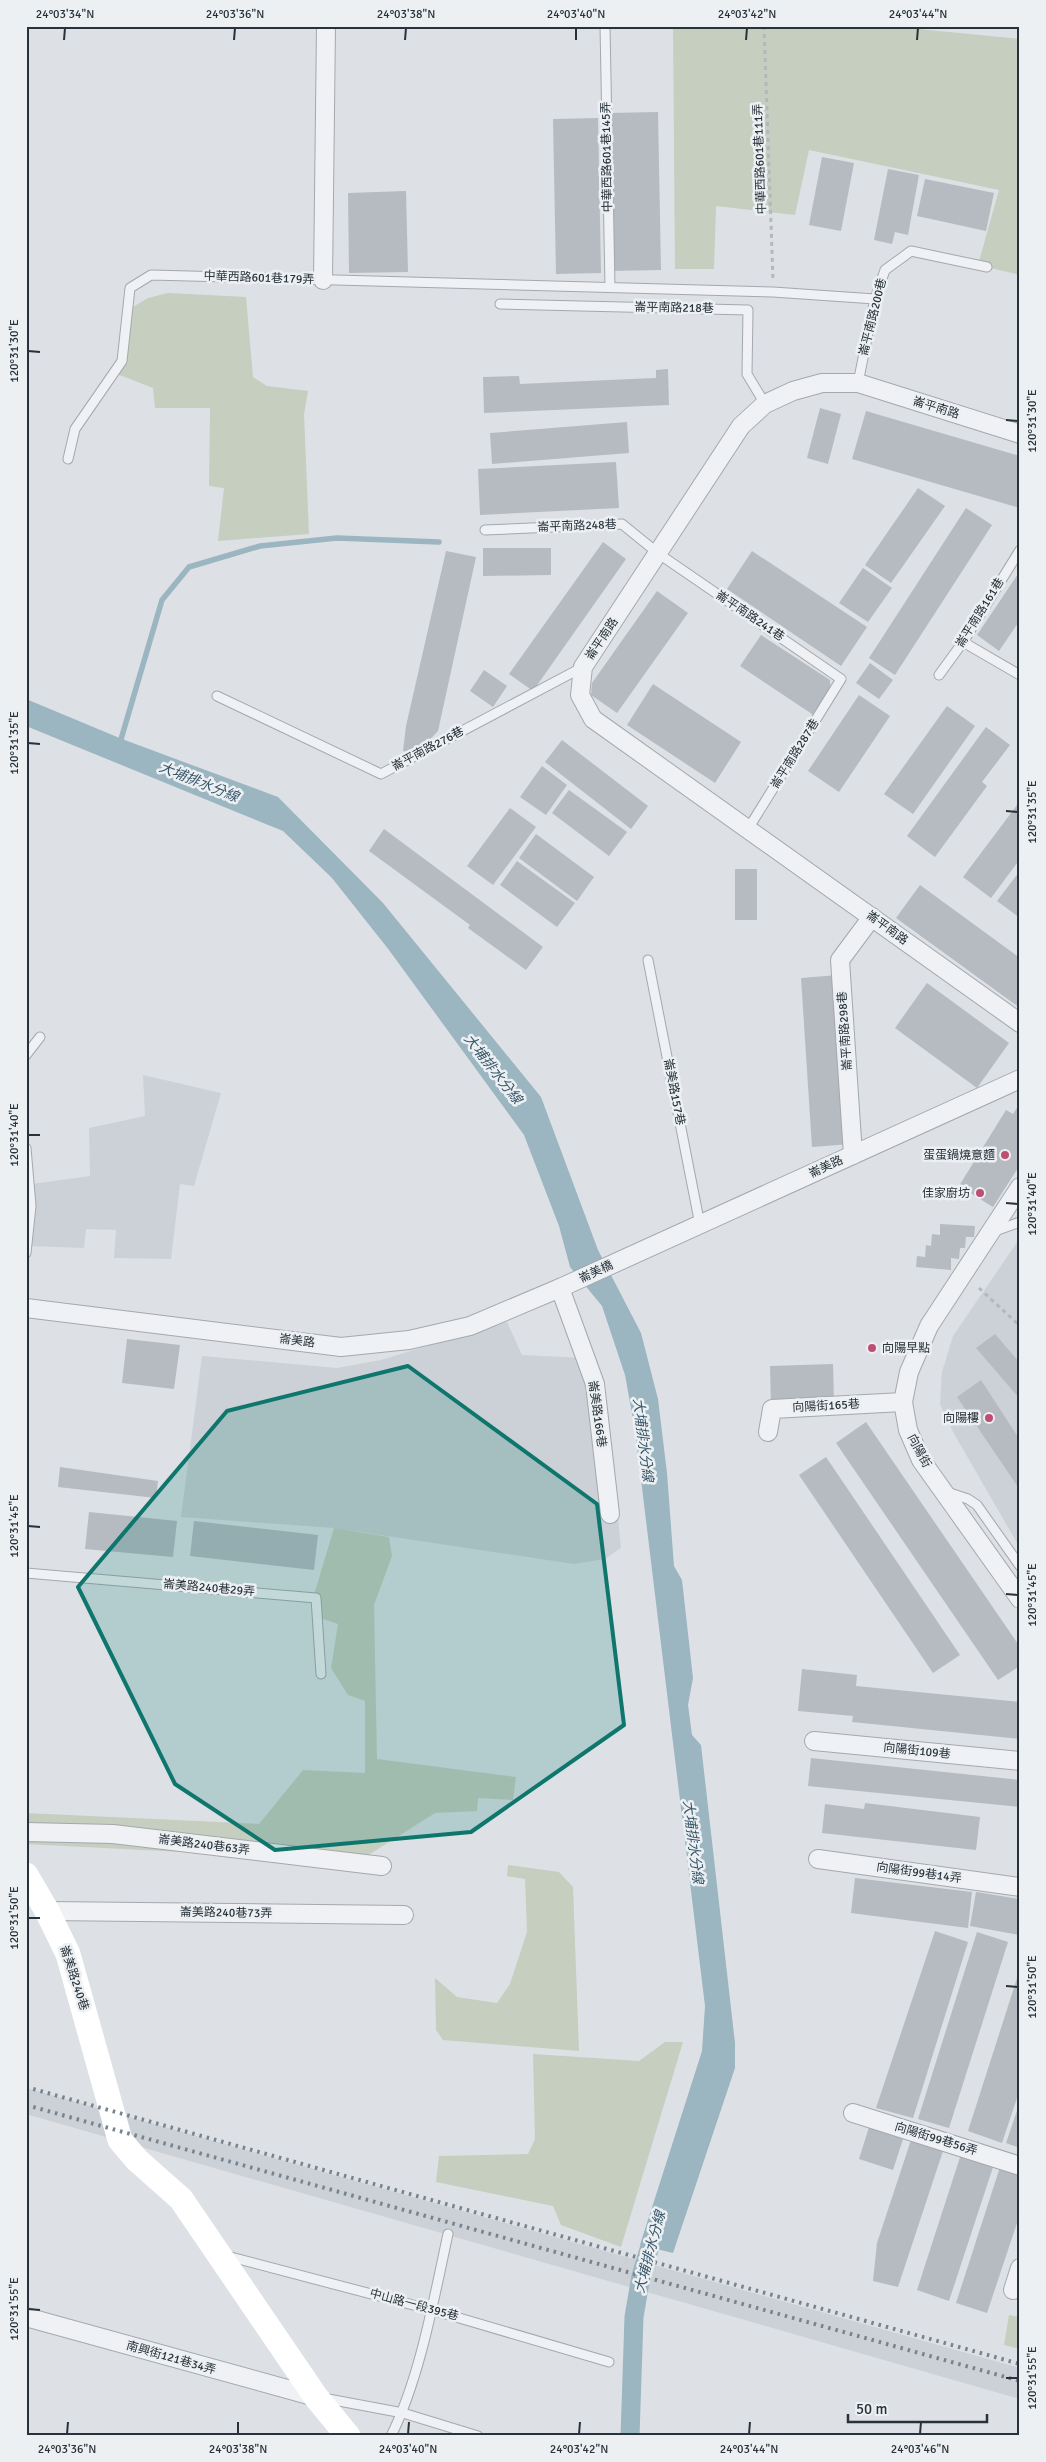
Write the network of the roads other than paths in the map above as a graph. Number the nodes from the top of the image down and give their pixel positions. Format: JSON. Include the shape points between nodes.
{"nodes":[{"id":1,"x":326,"y":26,"type":"edge"},
{"id":2,"x":605,"y":26,"type":"edge"},
{"id":3,"x":987,"y":267,"type":"dead end"},
{"id":4,"x":323,"y":280,"type":"junction"},
{"id":5,"x":610,"y":287,"type":"junction"},
{"id":6,"x":875,"y":299,"type":"junction"},
{"id":7,"x":500,"y":304,"type":"dead end"},
{"id":8,"x":858,"y":383,"type":"junction"},
{"id":9,"x":765,"y":404,"type":"junction"},
{"id":10,"x":1020,"y":434,"type":"edge"},
{"id":11,"x":68,"y":459,"type":"dead end"},
{"id":12,"x":485,"y":530,"type":"dead end"},
{"id":13,"x":1020,"y":550,"type":"edge"},
{"id":14,"x":659,"y":554,"type":"junction"},
{"id":15,"x":963,"y":642,"type":"junction"},
{"id":16,"x":583,"y":667,"type":"junction"},
{"id":17,"x":939,"y":675,"type":"dead end"},
{"id":18,"x":1020,"y":675,"type":"edge"},
{"id":19,"x":841,"y":679,"type":"joint"},
{"id":20,"x":217,"y":696,"type":"dead end"},
{"id":21,"x":748,"y":829,"type":"junction"},
{"id":22,"x":872,"y":917,"type":"junction"},
{"id":23,"x":648,"y":960,"type":"dead end"},
{"id":24,"x":1020,"y":1023,"type":"edge"},
{"id":25,"x":40,"y":1037,"type":"dead end"},
{"id":26,"x":26,"y":1055,"type":"edge"},
{"id":27,"x":1020,"y":1079,"type":"edge"},
{"id":28,"x":26,"y":1148,"type":"edge"},
{"id":29,"x":853,"y":1154,"type":"junction"},
{"id":30,"x":1020,"y":1186,"type":"edge"},
{"id":31,"x":1020,"y":1222,"type":"edge"},
{"id":32,"x":700,"y":1225,"type":"junction"},
{"id":33,"x":985,"y":1239,"type":"junction"},
{"id":34,"x":26,"y":1254,"type":"edge"},
{"id":35,"x":632,"y":1256,"type":"joint"},
{"id":36,"x":560,"y":1288,"type":"junction"},
{"id":37,"x":26,"y":1308,"type":"edge"},
{"id":38,"x":903,"y":1402,"type":"junction"},
{"id":39,"x":768,"y":1432,"type":"dead end"},
{"id":40,"x":943,"y":1491,"type":"junction"},
{"id":41,"x":610,"y":1514,"type":"dead end"},
{"id":42,"x":1020,"y":1566,"type":"edge"},
{"id":43,"x":26,"y":1572,"type":"edge"},
{"id":44,"x":1020,"y":1598,"type":"edge"},
{"id":45,"x":321,"y":1674,"type":"dead end"},
{"id":46,"x":814,"y":1741,"type":"dead end"},
{"id":47,"x":1020,"y":1761,"type":"edge"},
{"id":48,"x":26,"y":1832,"type":"edge"},
{"id":49,"x":818,"y":1859,"type":"dead end"},
{"id":50,"x":382,"y":1866,"type":"dead end"},
{"id":51,"x":26,"y":1875,"type":"edge"},
{"id":52,"x":1020,"y":1887,"type":"edge"},
{"id":53,"x":48,"y":1911,"type":"junction"},
{"id":54,"x":404,"y":1915,"type":"dead end"},
{"id":55,"x":853,"y":2113,"type":"dead end"},
{"id":56,"x":1020,"y":2166,"type":"edge"},
{"id":57,"x":448,"y":2234,"type":"dead end"},
{"id":58,"x":217,"y":2253,"type":"junction"},
{"id":59,"x":1020,"y":2268,"type":"edge"},
{"id":60,"x":1013,"y":2290,"type":"dead end"},
{"id":61,"x":432,"y":2310,"type":"junction"},
{"id":62,"x":26,"y":2317,"type":"edge"},
{"id":63,"x":609,"y":2362,"type":"dead end"},
{"id":64,"x":316,"y":2397,"type":"junction"},
{"id":65,"x":403,"y":2413,"type":"junction"},
{"id":66,"x":348,"y":2436,"type":"edge"},
{"id":67,"x":391,"y":2436,"type":"edge"},
{"id":68,"x":478,"y":2436,"type":"edge"}],
"edges":[{"from":1,"to":4,"type":"street","name":"中華西路601巷179弄"},
{"from":2,"to":5,"type":"lane","name":"中華西路601巷145弄"},
{"from":3,"to":6,"type":"lane","name":"崙平南路200巷","via":[[911,251],[885,270]]},
{"from":4,"to":5,"type":"lane"},
{"from":4,"to":11,"type":"lane","name":"中華西路601巷179弄","via":[[151,275],[130,288],[122,361],[75,429]]},
{"from":5,"to":6,"type":"lane"},
{"from":6,"to":8,"type":"lane","name":"崙平南路200巷"},
{"from":7,"to":9,"type":"lane","name":"崙平南路218巷","via":[[748,310],[747,374]]},
{"from":8,"to":9,"type":"street","name":"崙平南路","via":[[822,383],[793,391]]},
{"from":8,"to":10,"type":"street","name":"崙平南路"},
{"from":9,"to":14,"type":"street","name":"崙平南路","via":[[741,426]]},
{"from":12,"to":14,"type":"lane","name":"崙平南路248巷","via":[[617,523]]},
{"from":13,"to":15,"type":"lane","name":"崙平南路161巷"},
{"from":14,"to":16,"type":"street","name":"崙平南路"},
{"from":14,"to":19,"type":"lane","name":"崙平南路241巷"},
{"from":15,"to":17,"type":"lane","name":"崙平南路161巷"},
{"from":15,"to":18,"type":"lane"},
{"from":16,"to":20,"type":"lane","name":"崙平南路276巷","via":[[381,774]]},
{"from":16,"to":21,"type":"street","name":"崙平南路","via":[[580,695],[593,718]]},
{"from":19,"to":21,"type":"lane","name":"崙平南路287巷"},
{"from":21,"to":22,"type":"street","name":"崙平南路"},
{"from":22,"to":24,"type":"street","name":"崙平南路"},
{"from":22,"to":29,"type":"street","name":"崙平南路298巷","via":[[840,960]]},
{"from":23,"to":32,"type":"lane","name":"崙美路157巷"},
{"from":25,"to":26,"type":"lane"},
{"from":27,"to":29,"type":"street","name":"崙美路"},
{"from":28,"to":34,"type":"lane","via":[[31,1206]]},
{"from":29,"to":32,"type":"street","name":"崙美路"},
{"from":30,"to":33,"type":"street","name":"向陽街"},
{"from":31,"to":33,"type":"lane","via":[[998,1229]]},
{"from":32,"to":35,"type":"street","name":"崙美路"},
{"from":33,"to":38,"type":"street","name":"向陽街","via":[[929,1326],[908,1372]]},
{"from":35,"to":36,"type":"street","name":"崙美橋"},
{"from":36,"to":37,"type":"street","name":"崙美路","via":[[470,1326],[409,1340],[341,1347]]},
{"from":36,"to":41,"type":"street","name":"崙美路166巷","via":[[594,1384]]},
{"from":38,"to":39,"type":"street","name":"向陽街165巷","via":[[772,1408]]},
{"from":38,"to":40,"type":"street","name":"向陽街","via":[[908,1430],[921,1460]]},
{"from":40,"to":42,"type":"lane","via":[[977,1505]]},
{"from":40,"to":44,"type":"street","name":"向陽街"},
{"from":43,"to":45,"type":"lane","name":"崙美路240巷29弄","via":[[316,1598]]},
{"from":46,"to":47,"type":"street","name":"向陽街109巷"},
{"from":48,"to":50,"type":"street","name":"崙美路240巷63弄","via":[[113,1834]]},
{"from":49,"to":52,"type":"street","name":"向陽街99巷14弄"},
{"from":51,"to":53,"type":"street","name":"崙美路240巷"},
{"from":53,"to":54,"type":"street","name":"崙美路240巷73弄"},
{"from":53,"to":58,"type":"street","name":"崙美路240巷","via":[[68,1954],[120,2140],[136,2160],[180,2199]]},
{"from":55,"to":56,"type":"street","name":"向陽街99巷56弄"},
{"from":57,"to":61,"type":"lane"},
{"from":58,"to":61,"type":"lane","name":"中山路一段395巷"},
{"from":58,"to":64,"type":"street"},
{"from":59,"to":60,"type":"street"},
{"from":61,"to":63,"type":"lane","name":"中山路一段395巷"},
{"from":61,"to":65,"type":"lane"},
{"from":62,"to":64,"type":"street","name":"南興街121巷34弄"},
{"from":64,"to":65,"type":"lane"},
{"from":64,"to":66,"type":"street"},
{"from":65,"to":67,"type":"lane"},
{"from":65,"to":68,"type":"lane"}]}
